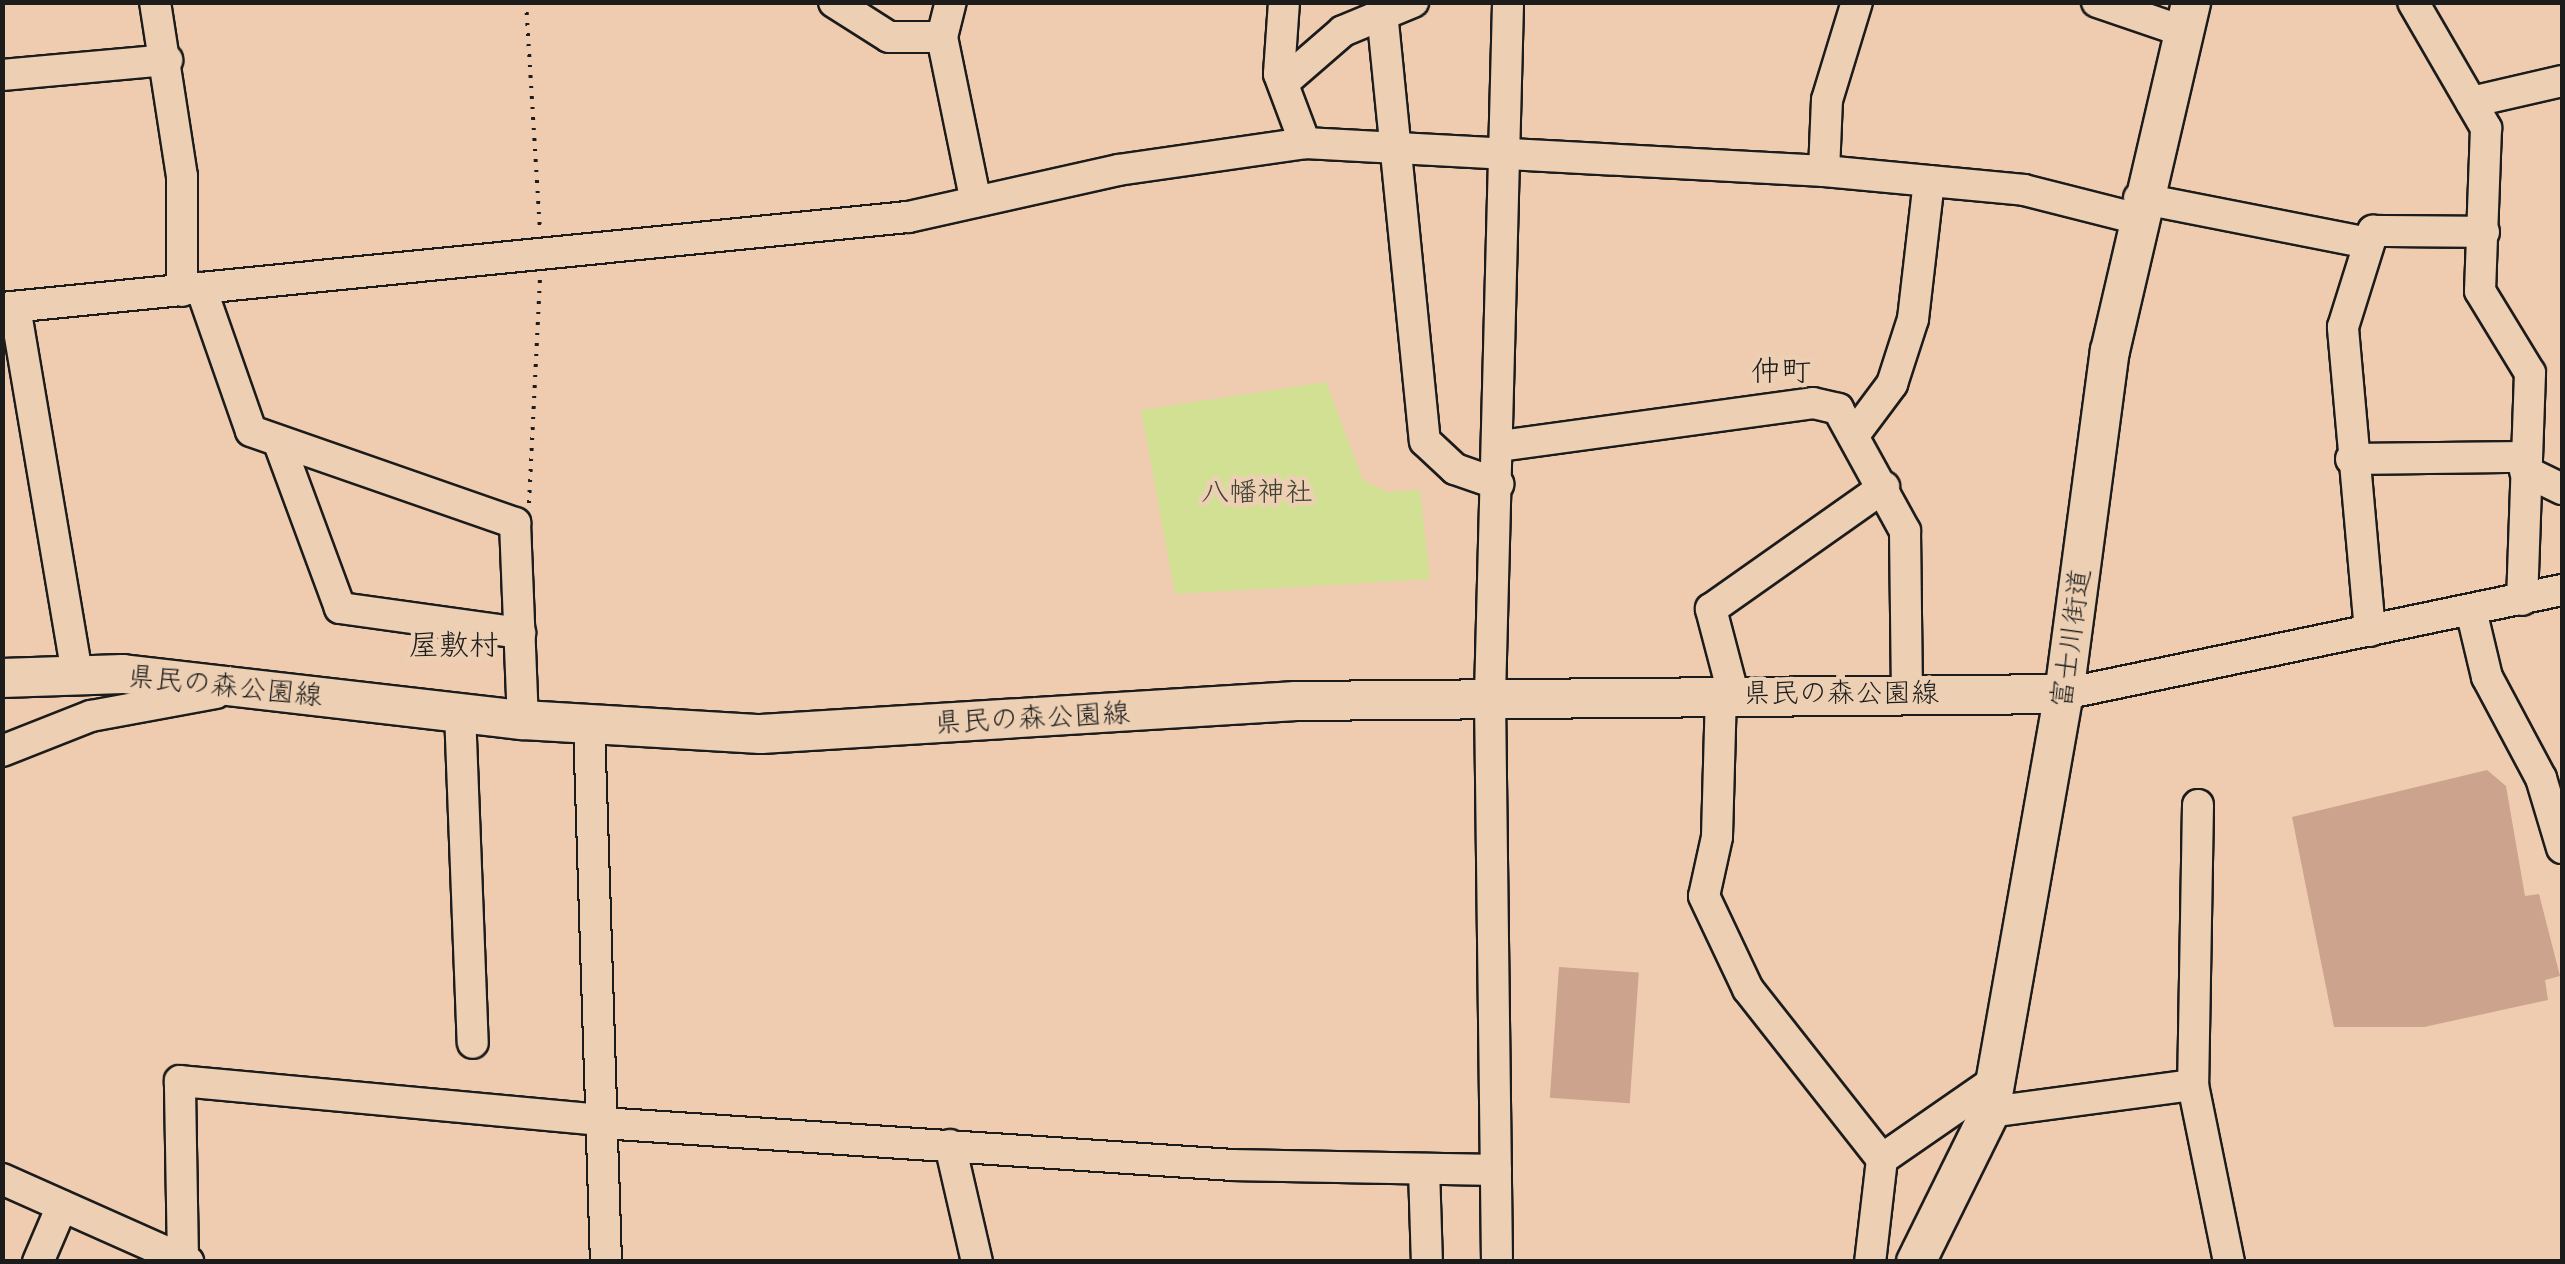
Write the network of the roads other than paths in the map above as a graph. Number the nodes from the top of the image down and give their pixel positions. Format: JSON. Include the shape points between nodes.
{"nodes":[{"id":1,"x":156,"y":2,"type":"edge"},
{"id":2,"x":834,"y":2,"type":"edge"},
{"id":3,"x":950,"y":2,"type":"edge"},
{"id":4,"x":1284,"y":2,"type":"edge"},
{"id":5,"x":1413,"y":2,"type":"edge"},
{"id":6,"x":1508,"y":2,"type":"edge"},
{"id":7,"x":1857,"y":2,"type":"edge"},
{"id":8,"x":2097,"y":2,"type":"edge"},
{"id":9,"x":2413,"y":2,"type":"edge"},
{"id":10,"x":1381,"y":9,"type":"edge"},
{"id":11,"x":2186,"y":17,"type":"edge"},
{"id":12,"x":942,"y":36,"type":"junction"},
{"id":13,"x":166,"y":60,"type":"junction"},
{"id":14,"x":2,"y":76,"type":"edge"},
{"id":15,"x":2562,"y":81,"type":"edge"},
{"id":16,"x":1283,"y":83,"type":"junction"},
{"id":17,"x":2471,"y":102,"type":"junction"},
{"id":18,"x":1305,"y":143,"type":"junction"},
{"id":19,"x":1391,"y":145,"type":"junction"},
{"id":20,"x":1507,"y":152,"type":"junction"},
{"id":21,"x":1824,"y":171,"type":"junction"},
{"id":22,"x":1930,"y":181,"type":"junction"},
{"id":23,"x":976,"y":202,"type":"junction"},
{"id":24,"x":2137,"y":208,"type":"junction"},
{"id":25,"x":2484,"y":232,"type":"junction"},
{"id":26,"x":2369,"y":242,"type":"junction"},
{"id":27,"x":192,"y":290,"type":"junction"},
{"id":28,"x":9,"y":308,"type":"edge"},
{"id":29,"x":1857,"y":430,"type":"junction"},
{"id":30,"x":278,"y":443,"type":"junction"},
{"id":31,"x":1500,"y":446,"type":"junction"},
{"id":32,"x":2352,"y":459,"type":"junction"},
{"id":33,"x":2525,"y":464,"type":"junction"},
{"id":34,"x":1498,"y":484,"type":"junction"},
{"id":35,"x":1884,"y":487,"type":"junction"},
{"id":36,"x":2562,"y":488,"type":"edge"},
{"id":37,"x":2562,"y":590,"type":"edge"},
{"id":38,"x":2522,"y":600,"type":"junction"},
{"id":39,"x":2471,"y":610,"type":"junction"},
{"id":40,"x":2370,"y":630,"type":"junction"},
{"id":41,"x":520,"y":634,"type":"junction"},
{"id":42,"x":77,"y":674,"type":"junction"},
{"id":43,"x":2,"y":678,"type":"edge"},
{"id":44,"x":260,"y":687,"type":"junction"},
{"id":45,"x":1907,"y":690,"type":"junction"},
{"id":46,"x":1727,"y":693,"type":"junction"},
{"id":47,"x":2064,"y":694,"type":"junction"},
{"id":48,"x":1490,"y":696,"type":"junction"},
{"id":49,"x":460,"y":712,"type":"junction"},
{"id":50,"x":523,"y":720,"type":"junction"},
{"id":51,"x":590,"y":725,"type":"junction"},
{"id":52,"x":2,"y":751,"type":"edge"},
{"id":53,"x":2548,"y":764,"type":"edge"},
{"id":54,"x":2198,"y":804,"type":"dead end"},
{"id":55,"x":2562,"y":848,"type":"edge"},
{"id":56,"x":474,"y":1043,"type":"dead end"},
{"id":57,"x":2193,"y":1085,"type":"junction"},
{"id":58,"x":1993,"y":1096,"type":"junction"},
{"id":59,"x":602,"y":1122,"type":"junction"},
{"id":60,"x":950,"y":1145,"type":"junction"},
{"id":61,"x":1882,"y":1159,"type":"junction"},
{"id":62,"x":1424,"y":1169,"type":"junction"},
{"id":63,"x":1496,"y":1170,"type":"junction"},
{"id":64,"x":2,"y":1179,"type":"edge"},
{"id":65,"x":62,"y":1206,"type":"junction"},
{"id":66,"x":186,"y":1261,"type":"edge"},
{"id":67,"x":38,"y":1262,"type":"edge"},
{"id":68,"x":606,"y":1262,"type":"edge"},
{"id":69,"x":977,"y":1262,"type":"edge"},
{"id":70,"x":1427,"y":1262,"type":"edge"},
{"id":71,"x":1497,"y":1262,"type":"edge"},
{"id":72,"x":1870,"y":1262,"type":"edge"},
{"id":73,"x":1916,"y":1262,"type":"edge"},
{"id":74,"x":2229,"y":1262,"type":"edge"}],
"edges":[{"from":1,"to":13,"type":"street"},
{"from":2,"to":12,"type":"street","via":[[888,36]]},
{"from":3,"to":12,"type":"street"},
{"from":4,"to":16,"type":"street"},
{"from":5,"to":10,"type":"street"},
{"from":6,"to":20,"type":"street"},
{"from":7,"to":21,"type":"street","via":[[1830,80]]},
{"from":8,"to":11,"type":"street"},
{"from":9,"to":17,"type":"street"},
{"from":10,"to":16,"type":"street","via":[[1343,31]]},
{"from":10,"to":19,"type":"street"},
{"from":11,"to":24,"type":"main road","name":"富士川街道"},
{"from":12,"to":23,"type":"street"},
{"from":13,"to":14,"type":"street"},
{"from":13,"to":27,"type":"street"},
{"from":15,"to":17,"type":"street"},
{"from":16,"to":18,"type":"street"},
{"from":17,"to":25,"type":"street","via":[[2487,140]]},
{"from":18,"to":19,"type":"street"},
{"from":18,"to":23,"type":"street"},
{"from":19,"to":20,"type":"street"},
{"from":19,"to":34,"type":"street","via":[[1425,441],[1455,469]]},
{"from":20,"to":21,"type":"street"},
{"from":20,"to":31,"type":"street"},
{"from":21,"to":22,"type":"street"},
{"from":22,"to":24,"type":"street"},
{"from":22,"to":29,"type":"street","via":[[1913,319],[1892,384]]},
{"from":23,"to":27,"type":"street","via":[[540,258]]},
{"from":24,"to":26,"type":"street"},
{"from":24,"to":47,"type":"main road","name":"富士川街道"},
{"from":25,"to":26,"type":"street","via":[[2373,231]]},
{"from":25,"to":33,"type":"street","via":[[2484,309],[2515,335],[2530,372]]},
{"from":26,"to":32,"type":"street","via":[[2343,327]]},
{"from":27,"to":28,"type":"street"},
{"from":27,"to":30,"type":"street","via":[[251,431]]},
{"from":28,"to":42,"type":"street"},
{"from":29,"to":31,"type":"street","via":[[1838,409],[1813,403]]},
{"from":29,"to":35,"type":"street"},
{"from":30,"to":41,"type":"street","via":[[340,608]]},
{"from":30,"to":41,"type":"street","via":[[515,523]]},
{"from":31,"to":34,"type":"street"},
{"from":32,"to":33,"type":"street"},
{"from":32,"to":40,"type":"street"},
{"from":33,"to":36,"type":"street"},
{"from":33,"to":38,"type":"street"},
{"from":34,"to":48,"type":"street"},
{"from":35,"to":45,"type":"street","via":[[1904,531]]},
{"from":35,"to":46,"type":"street","via":[[1711,609]]},
{"from":37,"to":38,"type":"street"},
{"from":38,"to":39,"type":"street"},
{"from":39,"to":40,"type":"street"},
{"from":39,"to":53,"type":"street","via":[[2487,676]]},
{"from":40,"to":47,"type":"street"},
{"from":41,"to":50,"type":"street"},
{"from":42,"to":43,"type":"main road","name":"県民の森公園線"},
{"from":42,"to":44,"type":"main road","name":"県民の森公園線"},
{"from":44,"to":49,"type":"main road","name":"県民の森公園線"},
{"from":44,"to":52,"type":"street","via":[[92,716]]},
{"from":45,"to":46,"type":"main road","name":"県民の森公園線"},
{"from":45,"to":47,"type":"main road","name":"県民の森公園線"},
{"from":46,"to":48,"type":"main road","name":"県民の森公園線"},
{"from":46,"to":61,"type":"street","via":[[1717,837],[1704,896],[1748,988]]},
{"from":47,"to":58,"type":"main road","name":"富士川街道"},
{"from":48,"to":51,"type":"main road","name":"県民の森公園線","via":[[760,734]]},
{"from":48,"to":63,"type":"street"},
{"from":49,"to":50,"type":"main road","name":"県民の森公園線"},
{"from":49,"to":56,"type":"street"},
{"from":50,"to":51,"type":"main road","name":"県民の森公園線"},
{"from":51,"to":59,"type":"street"},
{"from":53,"to":55,"type":"street"},
{"from":54,"to":57,"type":"street"},
{"from":57,"to":58,"type":"street"},
{"from":57,"to":74,"type":"street"},
{"from":58,"to":61,"type":"street"},
{"from":58,"to":73,"type":"main road","name":"富士川街道"},
{"from":59,"to":60,"type":"street"},
{"from":59,"to":66,"type":"street","via":[[180,1080]]},
{"from":59,"to":68,"type":"street"},
{"from":60,"to":62,"type":"street"},
{"from":60,"to":69,"type":"street"},
{"from":61,"to":72,"type":"street"},
{"from":62,"to":63,"type":"street"},
{"from":62,"to":70,"type":"street"},
{"from":63,"to":71,"type":"street"},
{"from":64,"to":65,"type":"street"},
{"from":65,"to":66,"type":"street"},
{"from":65,"to":67,"type":"street"}]}
